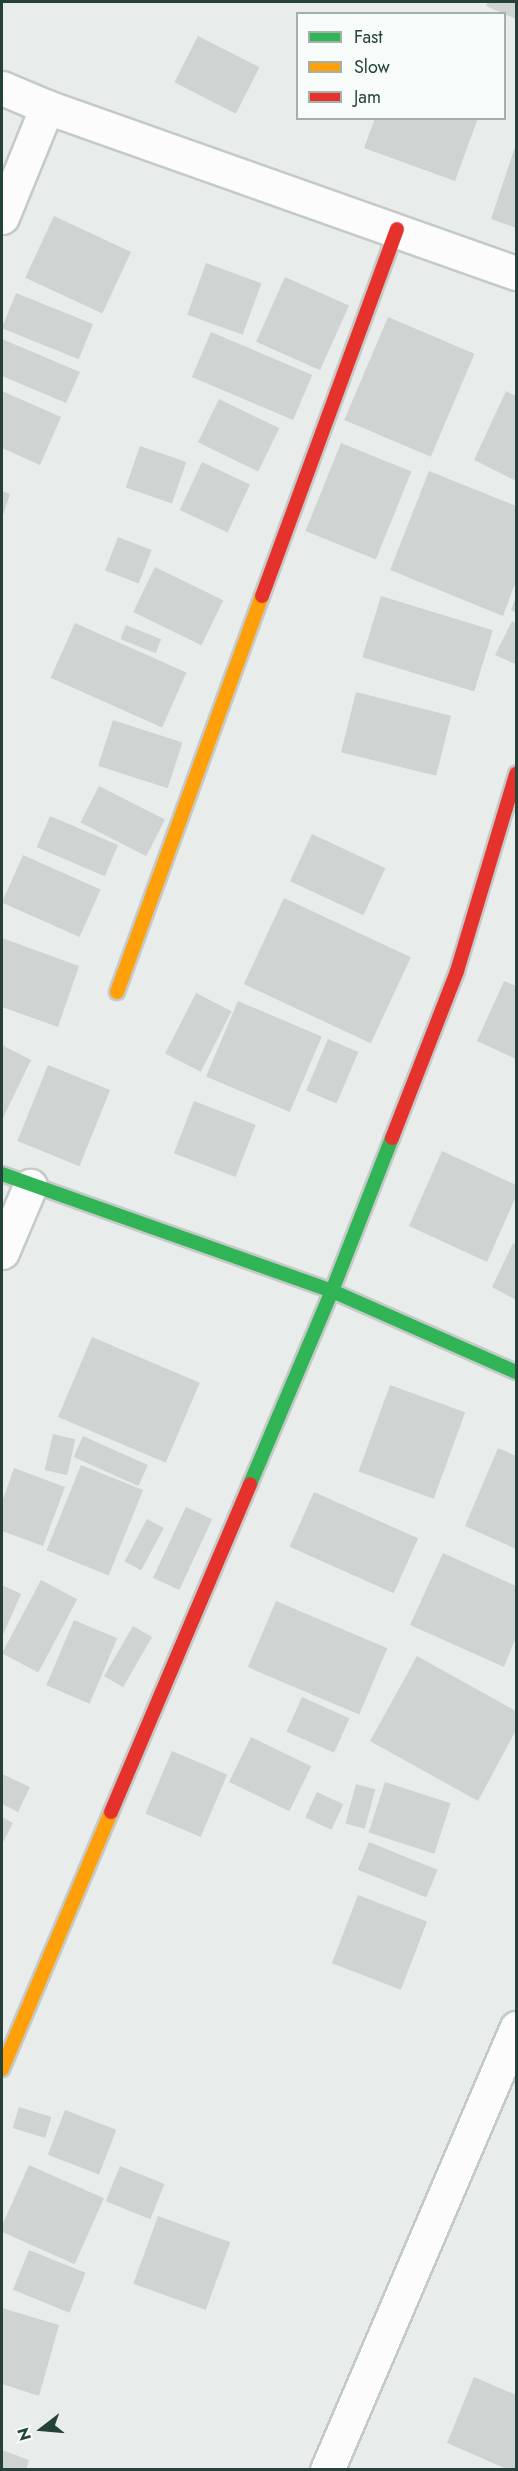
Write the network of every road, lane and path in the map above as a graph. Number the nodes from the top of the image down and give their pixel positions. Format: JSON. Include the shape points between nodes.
{"nodes":[{"id":1,"x":2,"y":88,"type":"edge"},
{"id":2,"x":47,"y":107,"type":"junction"},
{"id":3,"x":2,"y":217,"type":"edge"},
{"id":4,"x":396,"y":229,"type":"junction"},
{"id":5,"x":516,"y":273,"type":"edge"},
{"id":6,"x":516,"y":774,"type":"edge"},
{"id":7,"x":117,"y":992,"type":"dead end"},
{"id":8,"x":16,"y":1180,"type":"edge"},
{"id":9,"x":2,"y":1252,"type":"edge"},
{"id":10,"x":332,"y":1291,"type":"junction"},
{"id":11,"x":516,"y":1372,"type":"edge"},
{"id":12,"x":516,"y":2028,"type":"edge"},
{"id":13,"x":2,"y":2069,"type":"edge"},
{"id":14,"x":327,"y":2469,"type":"edge"}],
"edges":[{"from":1,"to":2,"type":"street"},
{"from":2,"to":3,"type":"street"},
{"from":2,"to":4,"type":"street"},
{"from":4,"to":5,"type":"street"},
{"from":4,"to":7,"type":"street"},
{"from":6,"to":10,"type":"street","via":[[457,971]]},
{"from":8,"to":9,"type":"street"},
{"from":8,"to":10,"type":"street"},
{"from":10,"to":11,"type":"street"},
{"from":10,"to":13,"type":"street"},
{"from":12,"to":14,"type":"street"}]}
